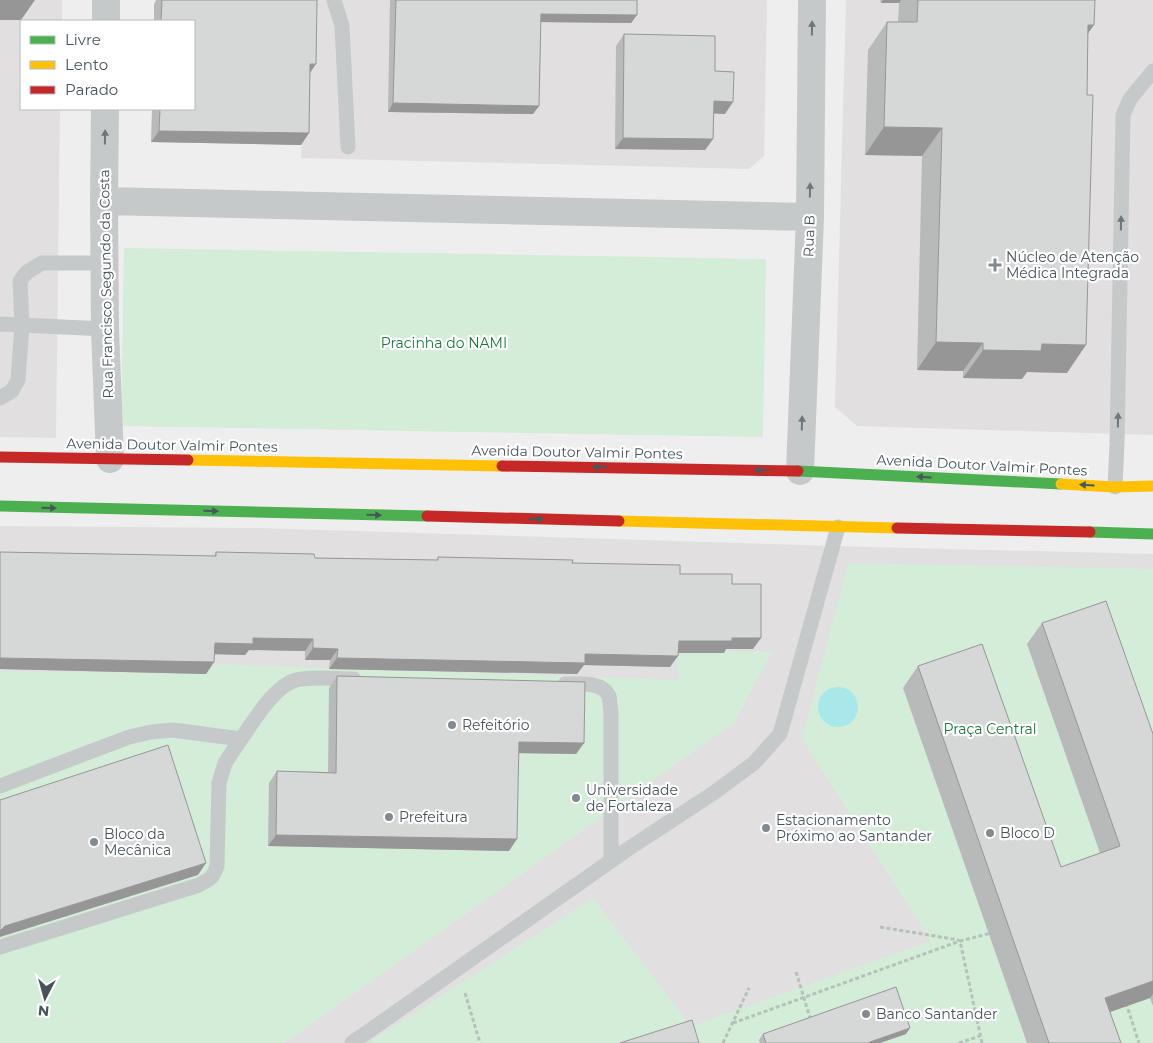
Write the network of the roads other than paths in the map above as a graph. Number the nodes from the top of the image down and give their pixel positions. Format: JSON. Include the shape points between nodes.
{"nodes":[{"id":1,"x":106,"y":0,"type":"edge"},
{"id":2,"x":334,"y":0,"type":"edge"},
{"id":3,"x":812,"y":0,"type":"edge"},
{"id":4,"x":106,"y":20,"type":"edge"},
{"id":5,"x":1153,"y":70,"type":"edge"},
{"id":6,"x":105,"y":110,"type":"edge"},
{"id":7,"x":348,"y":147,"type":"dead end"},
{"id":8,"x":104,"y":201,"type":"junction"},
{"id":9,"x":810,"y":217,"type":"junction"},
{"id":10,"x":104,"y":262,"type":"junction"},
{"id":11,"x":0,"y":324,"type":"edge"},
{"id":12,"x":22,"y":326,"type":"junction"},
{"id":13,"x":105,"y":329,"type":"junction"},
{"id":14,"x":0,"y":398,"type":"edge"},
{"id":15,"x":0,"y":457,"type":"edge"},
{"id":16,"x":110,"y":459,"type":"junction"},
{"id":17,"x":800,"y":471,"type":"junction"},
{"id":18,"x":1153,"y":486,"type":"edge"},
{"id":19,"x":1115,"y":487,"type":"junction"},
{"id":20,"x":0,"y":506,"type":"edge"},
{"id":21,"x":838,"y":527,"type":"junction"},
{"id":22,"x":1153,"y":534,"type":"edge"},
{"id":23,"x":364,"y":679,"type":"edge"},
{"id":24,"x":548,"y":683,"type":"edge"},
{"id":25,"x":241,"y":739,"type":"junction"},
{"id":26,"x":0,"y":786,"type":"edge"},
{"id":27,"x":611,"y":862,"type":"junction"},
{"id":28,"x":0,"y":947,"type":"edge"},
{"id":29,"x":352,"y":1043,"type":"edge"}],
"edges":[{"from":1,"to":4,"type":"street"},
{"from":2,"to":7,"type":"lane","via":[[342,26]]},
{"from":9,"to":3,"type":"street","name":"Rua B","one_way":true},
{"from":19,"to":5,"type":"lane","one_way":true,"via":[[1123,114],[1130,99]]},
{"from":8,"to":6,"type":"street","name":"Rua Francisco Segundo da Costa","one_way":true},
{"from":8,"to":9,"type":"street"},
{"from":8,"to":10,"type":"street","name":"Rua Francisco Segundo da Costa"},
{"from":17,"to":9,"type":"street","name":"Rua B","one_way":true},
{"from":10,"to":12,"type":"lane","via":[[42,264],[26,272],[20,281]]},
{"from":10,"to":13,"type":"street","name":"Rua Francisco Segundo da Costa"},
{"from":11,"to":12,"type":"lane"},
{"from":12,"to":13,"type":"lane"},
{"from":12,"to":14,"type":"lane","via":[[18,380],[12,391]]},
{"from":13,"to":16,"type":"street","name":"Rua Francisco Segundo da Costa"},
{"from":15,"to":16,"type":"street","name":"Avenida Doutor Valmir Pontes"},
{"from":17,"to":16,"type":"street","name":"Avenida Doutor Valmir Pontes","one_way":true},
{"from":19,"to":17,"type":"street","name":"Avenida Doutor Valmir Pontes","one_way":true},
{"from":18,"to":19,"type":"street","name":"Avenida Doutor Valmir Pontes"},
{"from":20,"to":21,"type":"street","one_way":true},
{"from":21,"to":22,"type":"street"},
{"from":21,"to":27,"type":"lane","via":[[780,734],[754,763]]},
{"from":23,"to":25,"type":"lane","via":[[306,678],[293,681],[274,694]]},
{"from":24,"to":27,"type":"lane","via":[[587,684],[601,688],[608,696],[611,712]]},
{"from":25,"to":26,"type":"lane","via":[[173,730],[151,732],[129,737]]},
{"from":25,"to":28,"type":"lane","via":[[225,763],[219,783],[217,866],[210,880]]},
{"from":27,"to":29,"type":"lane"}]}
